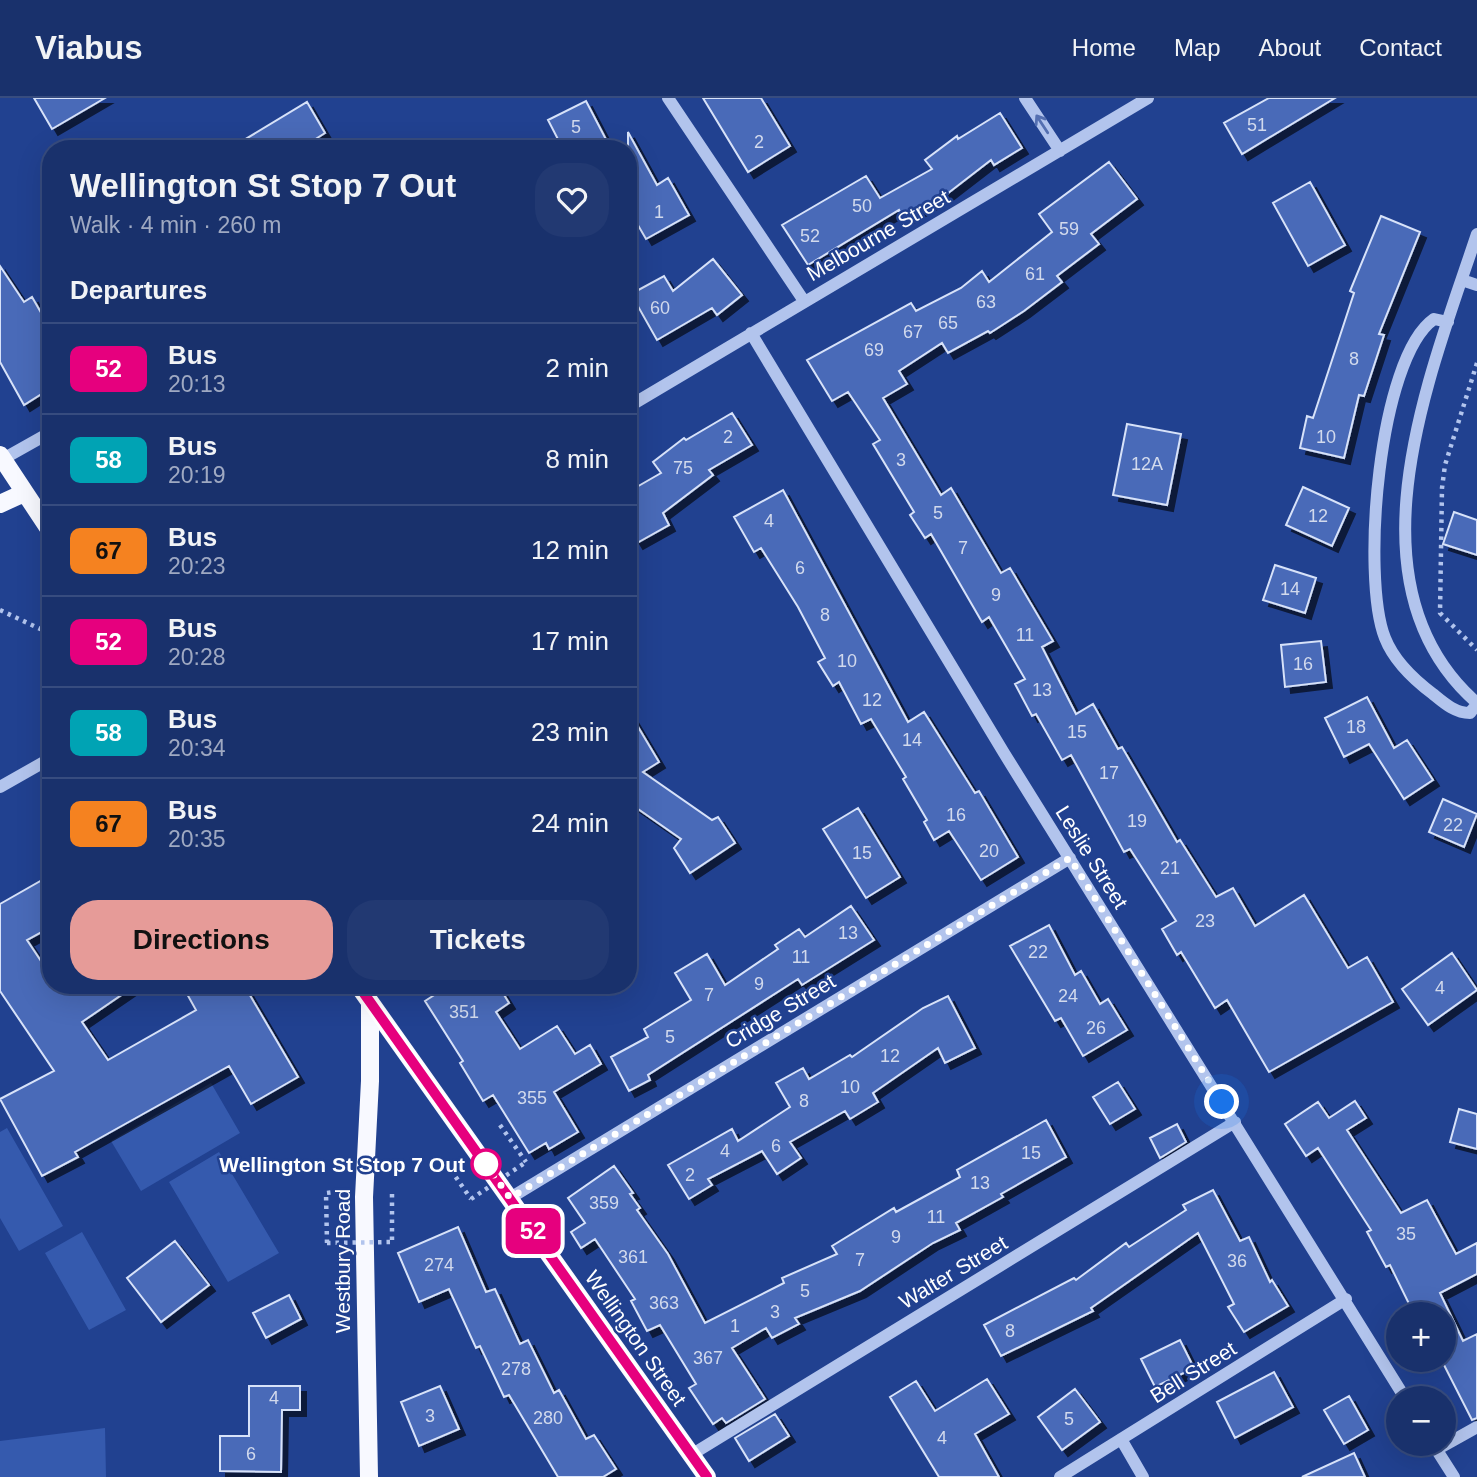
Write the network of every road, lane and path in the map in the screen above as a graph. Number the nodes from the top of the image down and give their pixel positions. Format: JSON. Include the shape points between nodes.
{"nodes":[{"id":1,"x":668,"y":98,"type":"edge"},
{"id":2,"x":1025,"y":98,"type":"edge"},
{"id":3,"x":1148,"y":98,"type":"edge"},
{"id":4,"x":1060,"y":151,"type":"junction"},
{"id":5,"x":1477,"y":234,"type":"edge"},
{"id":6,"x":1462,"y":280,"type":"junction"},
{"id":7,"x":1477,"y":285,"type":"edge"},
{"id":8,"x":804,"y":301,"type":"junction"},
{"id":9,"x":1448,"y":322,"type":"junction"},
{"id":10,"x":751,"y":333,"type":"junction"},
{"id":11,"x":1477,"y":363,"type":"edge"},
{"id":12,"x":637,"y":402,"type":"edge"},
{"id":13,"x":42,"y":437,"type":"edge"},
{"id":14,"x":1,"y":458,"type":"edge"},
{"id":15,"x":23,"y":493,"type":"junction"},
{"id":16,"x":0,"y":504,"type":"edge"},
{"id":17,"x":42,"y":519,"type":"edge"},
{"id":18,"x":0,"y":610,"type":"edge"},
{"id":19,"x":42,"y":630,"type":"edge"},
{"id":20,"x":1477,"y":650,"type":"edge"},
{"id":21,"x":1477,"y":704,"type":"edge"},
{"id":22,"x":42,"y":763,"type":"edge"},
{"id":23,"x":0,"y":788,"type":"edge"},
{"id":24,"x":1070,"y":858,"type":"junction"},
{"id":25,"x":364,"y":994,"type":"edge"},
{"id":26,"x":370,"y":1003,"type":"junction"},
{"id":27,"x":1234,"y":1122,"type":"junction"},
{"id":28,"x":500,"y":1125,"type":"dead end"},
{"id":29,"x":446,"y":1163,"type":"dead end"},
{"id":30,"x":334,"y":1192,"type":"dead end"},
{"id":31,"x":392,"y":1194,"type":"dead end"},
{"id":32,"x":510,"y":1198,"type":"junction"},
{"id":33,"x":1346,"y":1299,"type":"junction"},
{"id":34,"x":1398,"y":1386,"type":"edge"},
{"id":35,"x":1477,"y":1427,"type":"edge"},
{"id":36,"x":1456,"y":1437,"type":"edge"},
{"id":37,"x":1121,"y":1439,"type":"junction"},
{"id":38,"x":691,"y":1455,"type":"junction"},
{"id":39,"x":1441,"y":1456,"type":"edge"},
{"id":40,"x":369,"y":1477,"type":"edge"},
{"id":41,"x":707,"y":1477,"type":"edge"},
{"id":42,"x":1060,"y":1477,"type":"edge"},
{"id":43,"x":1143,"y":1477,"type":"edge"},
{"id":44,"x":1454,"y":1477,"type":"edge"}],
"edges":[{"from":1,"to":8,"type":"street"},
{"from":4,"to":2,"type":"street","one_way":true},
{"from":3,"to":4,"type":"street","name":"Melbourne Street"},
{"from":4,"to":8,"type":"street","name":"Melbourne Street"},
{"from":5,"to":6,"type":"street"},
{"from":6,"to":7,"type":"street"},
{"from":6,"to":9,"type":"street"},
{"from":8,"to":10,"type":"street","name":"Melbourne Street"},
{"from":9,"to":21,"type":"street","via":[[1412,456],[1405,548],[1420,626],[1444,669]]},
{"from":9,"to":21,"type":"street","via":[[1434,319],[1415,344],[1387,427],[1375,501],[1377,598],[1384,635],[1405,669],[1451,709],[1470,713]]},
{"from":10,"to":12,"type":"street","name":"Melbourne Street"},
{"from":10,"to":24,"type":"street","name":"Leslie Street"},
{"from":11,"to":20,"type":"path","via":[[1441,488],[1440,613]]},
{"from":13,"to":14,"type":"street"},
{"from":14,"to":15,"type":"main road"},
{"from":15,"to":16,"type":"main road"},
{"from":15,"to":17,"type":"main road"},
{"from":18,"to":19,"type":"path"},
{"from":22,"to":23,"type":"street"},
{"from":24,"to":27,"type":"street","name":"Leslie Street"},
{"from":24,"to":32,"type":"street","name":"Cridge Street"},
{"from":25,"to":26,"type":"main road","name":"Wellington Street"},
{"from":26,"to":32,"type":"main road","name":"Wellington Street"},
{"from":26,"to":40,"type":"main road","name":"Westbury Road","via":[[364,1197]]},
{"from":27,"to":33,"type":"street","name":"Leslie Street"},
{"from":27,"to":38,"type":"street","name":"Walter Street"},
{"from":28,"to":29,"type":"path","bridge":true,"via":[[526,1162],[471,1199]]},
{"from":30,"to":31,"type":"path","bridge":true,"via":[[326,1193],[327,1243],[392,1242]]},
{"from":32,"to":38,"type":"main road","name":"Wellington Street"},
{"from":33,"to":34,"type":"street","name":"Leslie Street"},
{"from":33,"to":37,"type":"street","name":"Bell Street"},
{"from":35,"to":36,"type":"street"},
{"from":37,"to":42,"type":"street","name":"Bell Street"},
{"from":37,"to":43,"type":"street"},
{"from":38,"to":41,"type":"main road","name":"Wellington Street"},
{"from":39,"to":44,"type":"street"}]}
